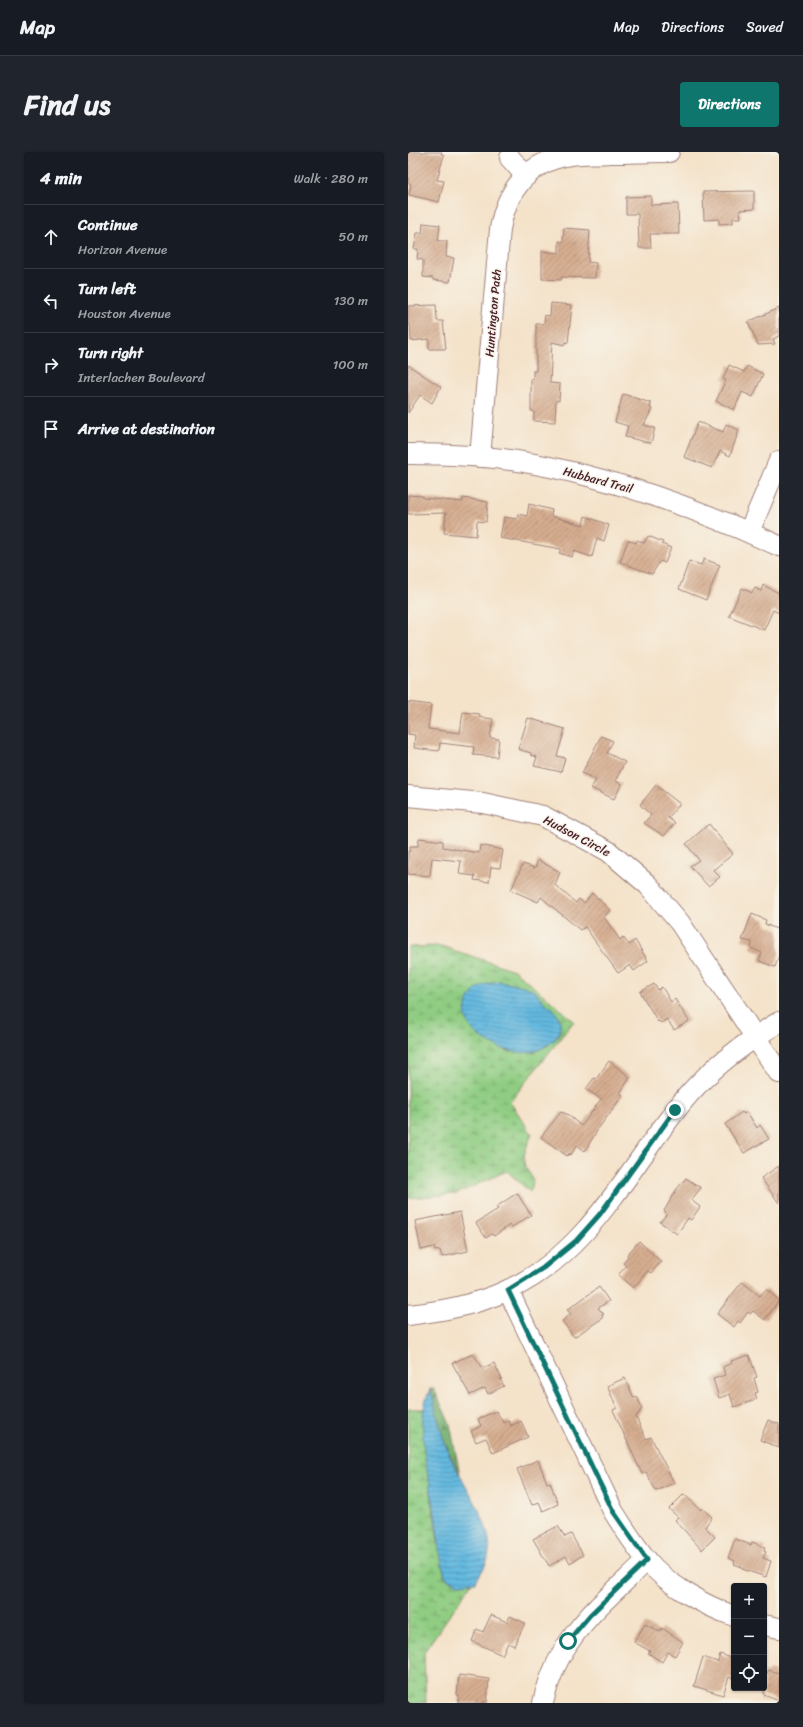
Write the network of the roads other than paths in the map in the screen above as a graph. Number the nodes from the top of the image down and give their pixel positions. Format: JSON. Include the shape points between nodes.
{"nodes":[{"id":1,"x":669,"y":152,"type":"edge"},
{"id":2,"x":510,"y":158,"type":"dead end"},
{"id":3,"x":526,"y":176,"type":"junction"},
{"id":4,"x":408,"y":454,"type":"edge"},
{"id":5,"x":480,"y":457,"type":"junction"},
{"id":6,"x":779,"y":461,"type":"edge"},
{"id":7,"x":749,"y":532,"type":"junction"},
{"id":8,"x":779,"y":546,"type":"edge"},
{"id":9,"x":408,"y":796,"type":"edge"},
{"id":10,"x":779,"y":1022,"type":"edge"},
{"id":11,"x":755,"y":1036,"type":"junction"},
{"id":12,"x":779,"y":1073,"type":"edge"},
{"id":13,"x":508,"y":1290,"type":"junction"},
{"id":14,"x":408,"y":1315,"type":"edge"},
{"id":15,"x":647,"y":1560,"type":"junction"},
{"id":16,"x":731,"y":1615,"type":"edge"},
{"id":17,"x":767,"y":1626,"type":"edge"},
{"id":18,"x":779,"y":1628,"type":"edge"},
{"id":19,"x":543,"y":1703,"type":"edge"}],
"edges":[{"from":1,"to":3,"type":"street","name":"Huntington Path","via":[[565,156],[551,160]]},
{"from":2,"to":3,"type":"street"},
{"from":3,"to":5,"type":"street","name":"Huntington Path","via":[[508,199],[500,229]]},
{"from":4,"to":5,"type":"street","name":"Hubbard Trail"},
{"from":5,"to":7,"type":"street","name":"Hubbard Trail","via":[[534,463],[593,477],[675,503]]},
{"from":6,"to":7,"type":"street"},
{"from":7,"to":8,"type":"street","name":"Hubbard Trail"},
{"from":9,"to":11,"type":"street","name":"Hudson Circle","via":[[482,803],[543,816],[608,851],[648,885],[680,924]]},
{"from":10,"to":11,"type":"street"},
{"from":11,"to":12,"type":"street","name":"Hudson Circle"},
{"from":11,"to":13,"type":"street","via":[[719,1064],[675,1110],[600,1214],[576,1241],[543,1268]]},
{"from":13,"to":14,"type":"street","via":[[458,1307]]},
{"from":13,"to":15,"type":"street","via":[[613,1511]]},
{"from":15,"to":16,"type":"street","via":[[670,1581],[696,1599]]},
{"from":15,"to":19,"type":"street","via":[[590,1615],[568,1641],[552,1672]]},
{"from":17,"to":18,"type":"street"}]}
